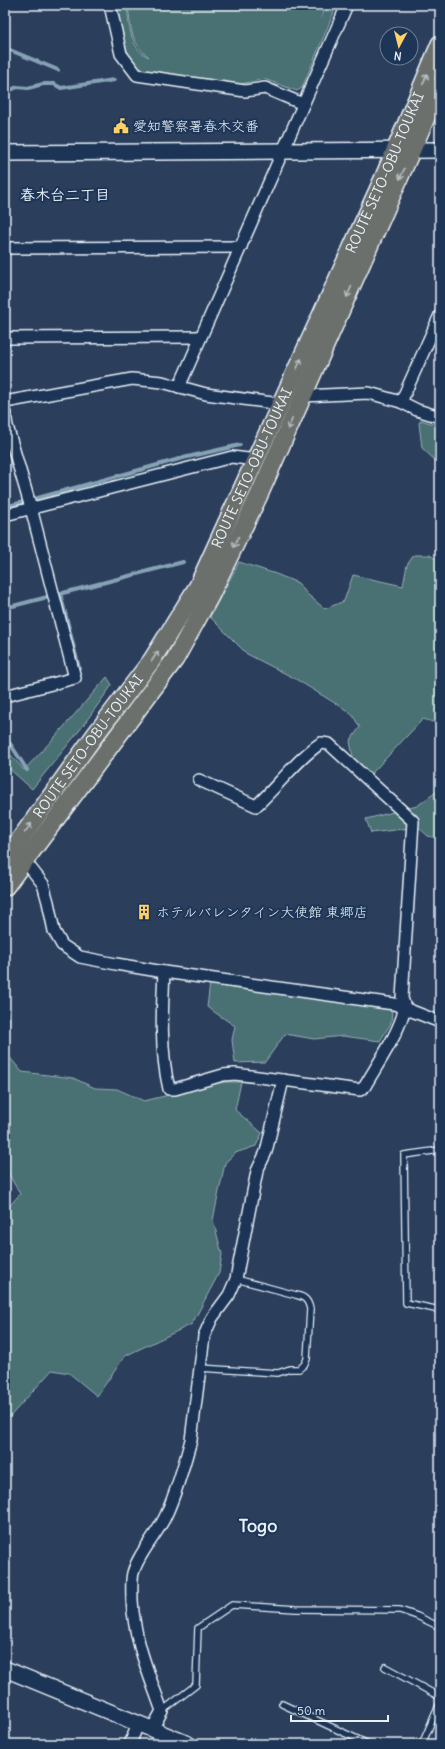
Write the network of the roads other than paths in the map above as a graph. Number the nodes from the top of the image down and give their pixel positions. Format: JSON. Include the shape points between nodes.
{"nodes":[{"id":1,"x":110,"y":5,"type":"edge"},
{"id":2,"x":347,"y":5,"type":"edge"},
{"id":3,"x":440,"y":44,"type":"edge"},
{"id":4,"x":440,"y":86,"type":"edge"},
{"id":5,"x":303,"y":104,"type":"junction"},
{"id":6,"x":396,"y":150,"type":"junction"},
{"id":7,"x":413,"y":150,"type":"junction"},
{"id":8,"x":440,"y":150,"type":"edge"},
{"id":9,"x":284,"y":152,"type":"junction"},
{"id":10,"x":5,"y":153,"type":"edge"},
{"id":11,"x":240,"y":247,"type":"junction"},
{"id":12,"x":5,"y":248,"type":"edge"},
{"id":13,"x":440,"y":314,"type":"edge"},
{"id":14,"x":5,"y":338,"type":"edge"},
{"id":15,"x":200,"y":338,"type":"junction"},
{"id":16,"x":179,"y":387,"type":"junction"},
{"id":17,"x":302,"y":396,"type":"junction"},
{"id":18,"x":5,"y":402,"type":"edge"},
{"id":19,"x":401,"y":402,"type":"junction"},
{"id":20,"x":280,"y":404,"type":"junction"},
{"id":21,"x":5,"y":413,"type":"edge"},
{"id":22,"x":440,"y":417,"type":"edge"},
{"id":23,"x":256,"y":460,"type":"junction"},
{"id":24,"x":31,"y":508,"type":"junction"},
{"id":25,"x":5,"y":515,"type":"edge"},
{"id":26,"x":5,"y":696,"type":"edge"},
{"id":27,"x":199,"y":780,"type":"dead end"},
{"id":28,"x":12,"y":854,"type":"edge"},
{"id":29,"x":5,"y":887,"type":"edge"},
{"id":30,"x":164,"y":972,"type":"junction"},
{"id":31,"x":404,"y":1007,"type":"junction"},
{"id":32,"x":440,"y":1022,"type":"edge"},
{"id":33,"x":283,"y":1080,"type":"junction"},
{"id":34,"x":440,"y":1150,"type":"edge"},
{"id":35,"x":236,"y":1279,"type":"junction"},
{"id":36,"x":440,"y":1310,"type":"edge"},
{"id":37,"x":200,"y":1368,"type":"junction"},
{"id":38,"x":440,"y":1627,"type":"edge"},
{"id":39,"x":385,"y":1667,"type":"dead end"},
{"id":40,"x":5,"y":1669,"type":"edge"},
{"id":41,"x":440,"y":1697,"type":"edge"},
{"id":42,"x":440,"y":1703,"type":"edge"},
{"id":43,"x":282,"y":1704,"type":"dead end"},
{"id":44,"x":162,"y":1711,"type":"junction"},
{"id":45,"x":145,"y":1726,"type":"junction"},
{"id":46,"x":130,"y":1744,"type":"edge"},
{"id":47,"x":188,"y":1744,"type":"edge"},
{"id":48,"x":368,"y":1744,"type":"edge"},
{"id":49,"x":422,"y":1744,"type":"edge"}],
"edges":[{"from":1,"to":5,"type":"street","via":[[120,54],[137,75],[245,91],[265,88]]},
{"from":2,"to":5,"type":"street"},
{"from":6,"to":3,"type":"main road","name":"ROUTE SETO-OBU-TOUKAI","one_way":true},
{"from":4,"to":7,"type":"main road","name":"ROUTE SETO-OBU-TOUKAI"},
{"from":5,"to":9,"type":"street"},
{"from":6,"to":7,"type":"street"},
{"from":6,"to":9,"type":"street"},
{"from":20,"to":6,"type":"main road","name":"ROUTE SETO-OBU-TOUKAI","one_way":true},
{"from":7,"to":8,"type":"street"},
{"from":7,"to":17,"type":"main road","name":"ROUTE SETO-OBU-TOUKAI","one_way":true},
{"from":9,"to":10,"type":"street"},
{"from":9,"to":11,"type":"street"},
{"from":11,"to":12,"type":"street"},
{"from":11,"to":15,"type":"street"},
{"from":13,"to":19,"type":"street"},
{"from":14,"to":15,"type":"street"},
{"from":15,"to":16,"type":"street"},
{"from":16,"to":18,"type":"street","via":[[162,382],[132,379]]},
{"from":16,"to":20,"type":"street","via":[[206,394]]},
{"from":17,"to":19,"type":"street","via":[[369,393]]},
{"from":17,"to":28,"type":"main road","name":"ROUTE SETO-OBU-TOUKAI","one_way":true,"via":[[214,589],[175,659]]},
{"from":19,"to":22,"type":"street"},
{"from":20,"to":23,"type":"main road","name":"ROUTE SETO-OBU-TOUKAI"},
{"from":21,"to":24,"type":"street"},
{"from":23,"to":24,"type":"street","via":[[232,457]]},
{"from":28,"to":23,"type":"main road","name":"ROUTE SETO-OBU-TOUKAI","one_way":true,"via":[[156,653],[198,586]]},
{"from":24,"to":25,"type":"street"},
{"from":24,"to":26,"type":"street","via":[[75,678]]},
{"from":27,"to":31,"type":"street","via":[[256,806],[310,750],[321,743],[329,744],[413,821],[402,998]]},
{"from":28,"to":29,"type":"main road","name":"ROUTE SETO-OBU-TOUKAI"},
{"from":28,"to":30,"type":"street","via":[[43,884],[54,931],[62,945],[80,956]]},
{"from":30,"to":31,"type":"street"},
{"from":30,"to":33,"type":"street","via":[[163,1032],[165,1073],[169,1089],[235,1074]]},
{"from":31,"to":32,"type":"street"},
{"from":31,"to":33,"type":"street","via":[[400,1023],[365,1086],[360,1090]]},
{"from":33,"to":35,"type":"street","via":[[266,1152],[257,1171]]},
{"from":34,"to":36,"type":"lane","via":[[404,1156],[406,1303]]},
{"from":35,"to":37,"type":"street","via":[[204,1336]]},
{"from":35,"to":37,"type":"lane","via":[[304,1297],[309,1302],[304,1366],[278,1373]]},
{"from":37,"to":44,"type":"street","via":[[191,1440],[179,1481],[166,1515],[156,1535],[141,1555],[133,1574],[132,1598],[136,1636]]},
{"from":38,"to":44,"type":"lane","via":[[400,1610],[296,1609],[232,1605],[198,1628],[196,1685]]},
{"from":39,"to":41,"type":"lane"},
{"from":40,"to":45,"type":"street"},
{"from":42,"to":49,"type":"lane"},
{"from":43,"to":48,"type":"lane"},
{"from":44,"to":45,"type":"street"},
{"from":45,"to":46,"type":"street"},
{"from":45,"to":47,"type":"street"}]}
